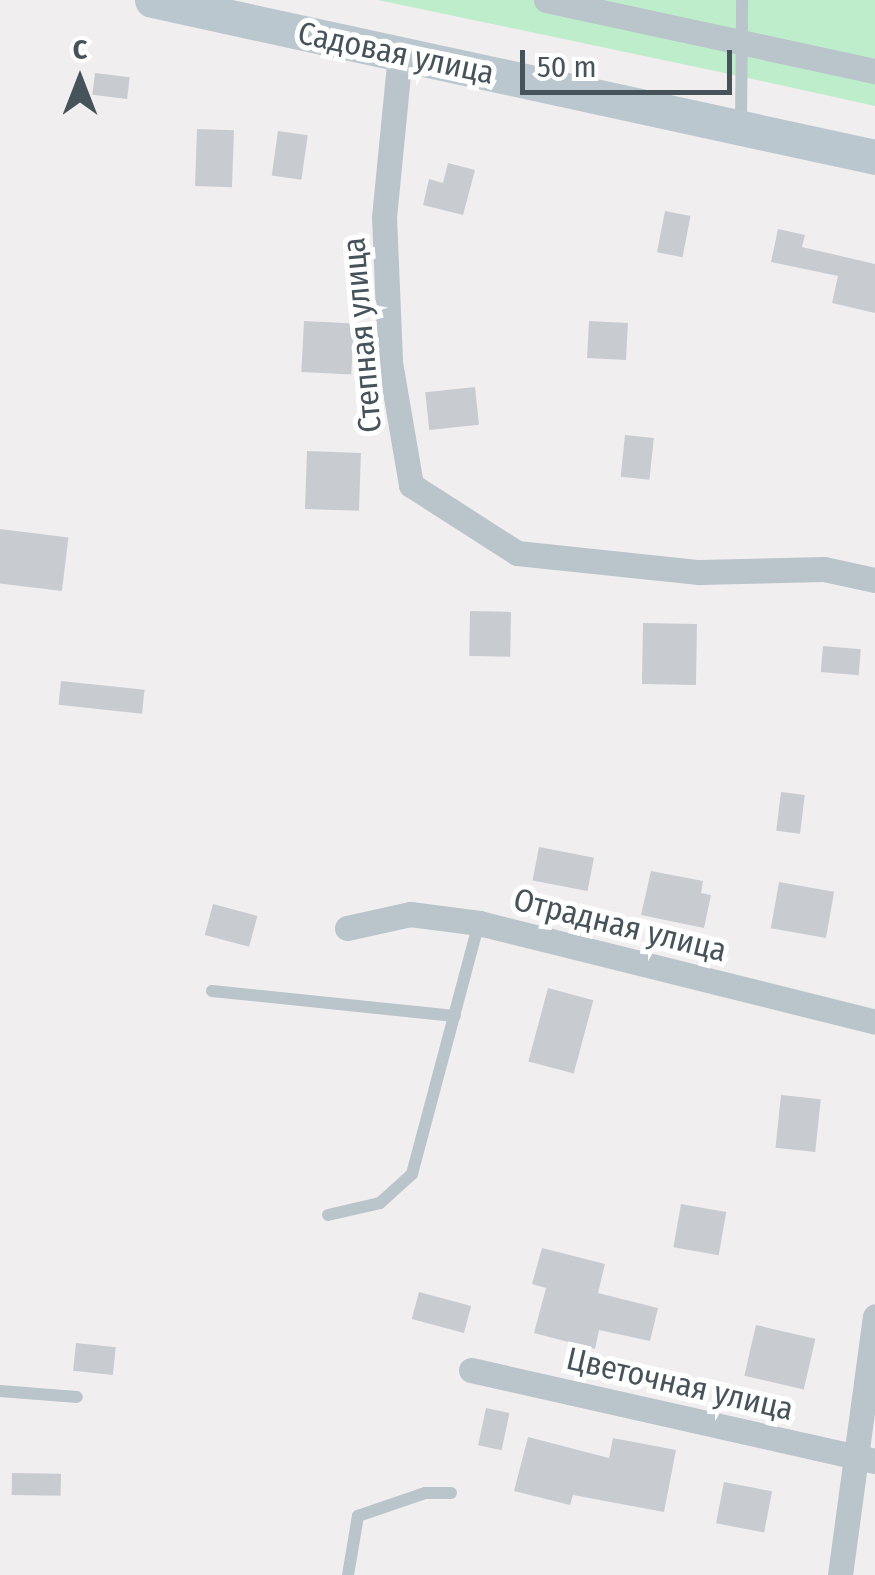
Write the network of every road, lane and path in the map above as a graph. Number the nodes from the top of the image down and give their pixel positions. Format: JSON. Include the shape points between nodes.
{"nodes":[{"id":1,"x":152,"y":0,"type":"edge"},
{"id":2,"x":546,"y":0,"type":"edge"},
{"id":3,"x":742,"y":0,"type":"edge"},
{"id":4,"x":737,"y":46,"type":"junction"},
{"id":5,"x":400,"y":54,"type":"junction"},
{"id":6,"x":875,"y":71,"type":"edge"},
{"id":7,"x":741,"y":128,"type":"junction"},
{"id":8,"x":875,"y":157,"type":"edge"},
{"id":9,"x":875,"y":580,"type":"edge"},
{"id":10,"x":480,"y":923,"type":"junction"},
{"id":11,"x":347,"y":928,"type":"dead end"},
{"id":12,"x":212,"y":991,"type":"dead end"},
{"id":13,"x":454,"y":1016,"type":"junction"},
{"id":14,"x":875,"y":1022,"type":"edge"},
{"id":15,"x":328,"y":1215,"type":"dead end"},
{"id":16,"x":875,"y":1316,"type":"edge"},
{"id":17,"x":472,"y":1370,"type":"dead end"},
{"id":18,"x":0,"y":1391,"type":"edge"},
{"id":19,"x":78,"y":1397,"type":"dead end"},
{"id":20,"x":865,"y":1458,"type":"edge"},
{"id":21,"x":451,"y":1493,"type":"dead end"},
{"id":22,"x":348,"y":1575,"type":"edge"},
{"id":23,"x":840,"y":1575,"type":"edge"}],
"edges":[{"from":1,"to":5,"type":"main road","name":"Садовая улица"},
{"from":2,"to":4,"type":"street"},
{"from":3,"to":4,"type":"lane"},
{"from":4,"to":6,"type":"street"},
{"from":4,"to":7,"type":"lane"},
{"from":5,"to":7,"type":"main road","name":"Садовая улица"},
{"from":5,"to":9,"type":"street","name":"Степная улица","via":[[384,218],[390,362],[411,485],[517,553],[699,572],[824,570]]},
{"from":7,"to":8,"type":"main road","name":"Садовая улица"},
{"from":10,"to":11,"type":"street","name":"Отрадная улица","via":[[410,914]]},
{"from":10,"to":13,"type":"lane"},
{"from":10,"to":14,"type":"street","name":"Отрадная улица"},
{"from":12,"to":13,"type":"lane"},
{"from":13,"to":15,"type":"lane","via":[[412,1174],[380,1203]]},
{"from":16,"to":20,"type":"street"},
{"from":17,"to":20,"type":"street","name":"Цветочная улица"},
{"from":18,"to":19,"type":"lane"},
{"from":20,"to":23,"type":"street"},
{"from":21,"to":22,"type":"lane","via":[[424,1493],[358,1516]]}]}
